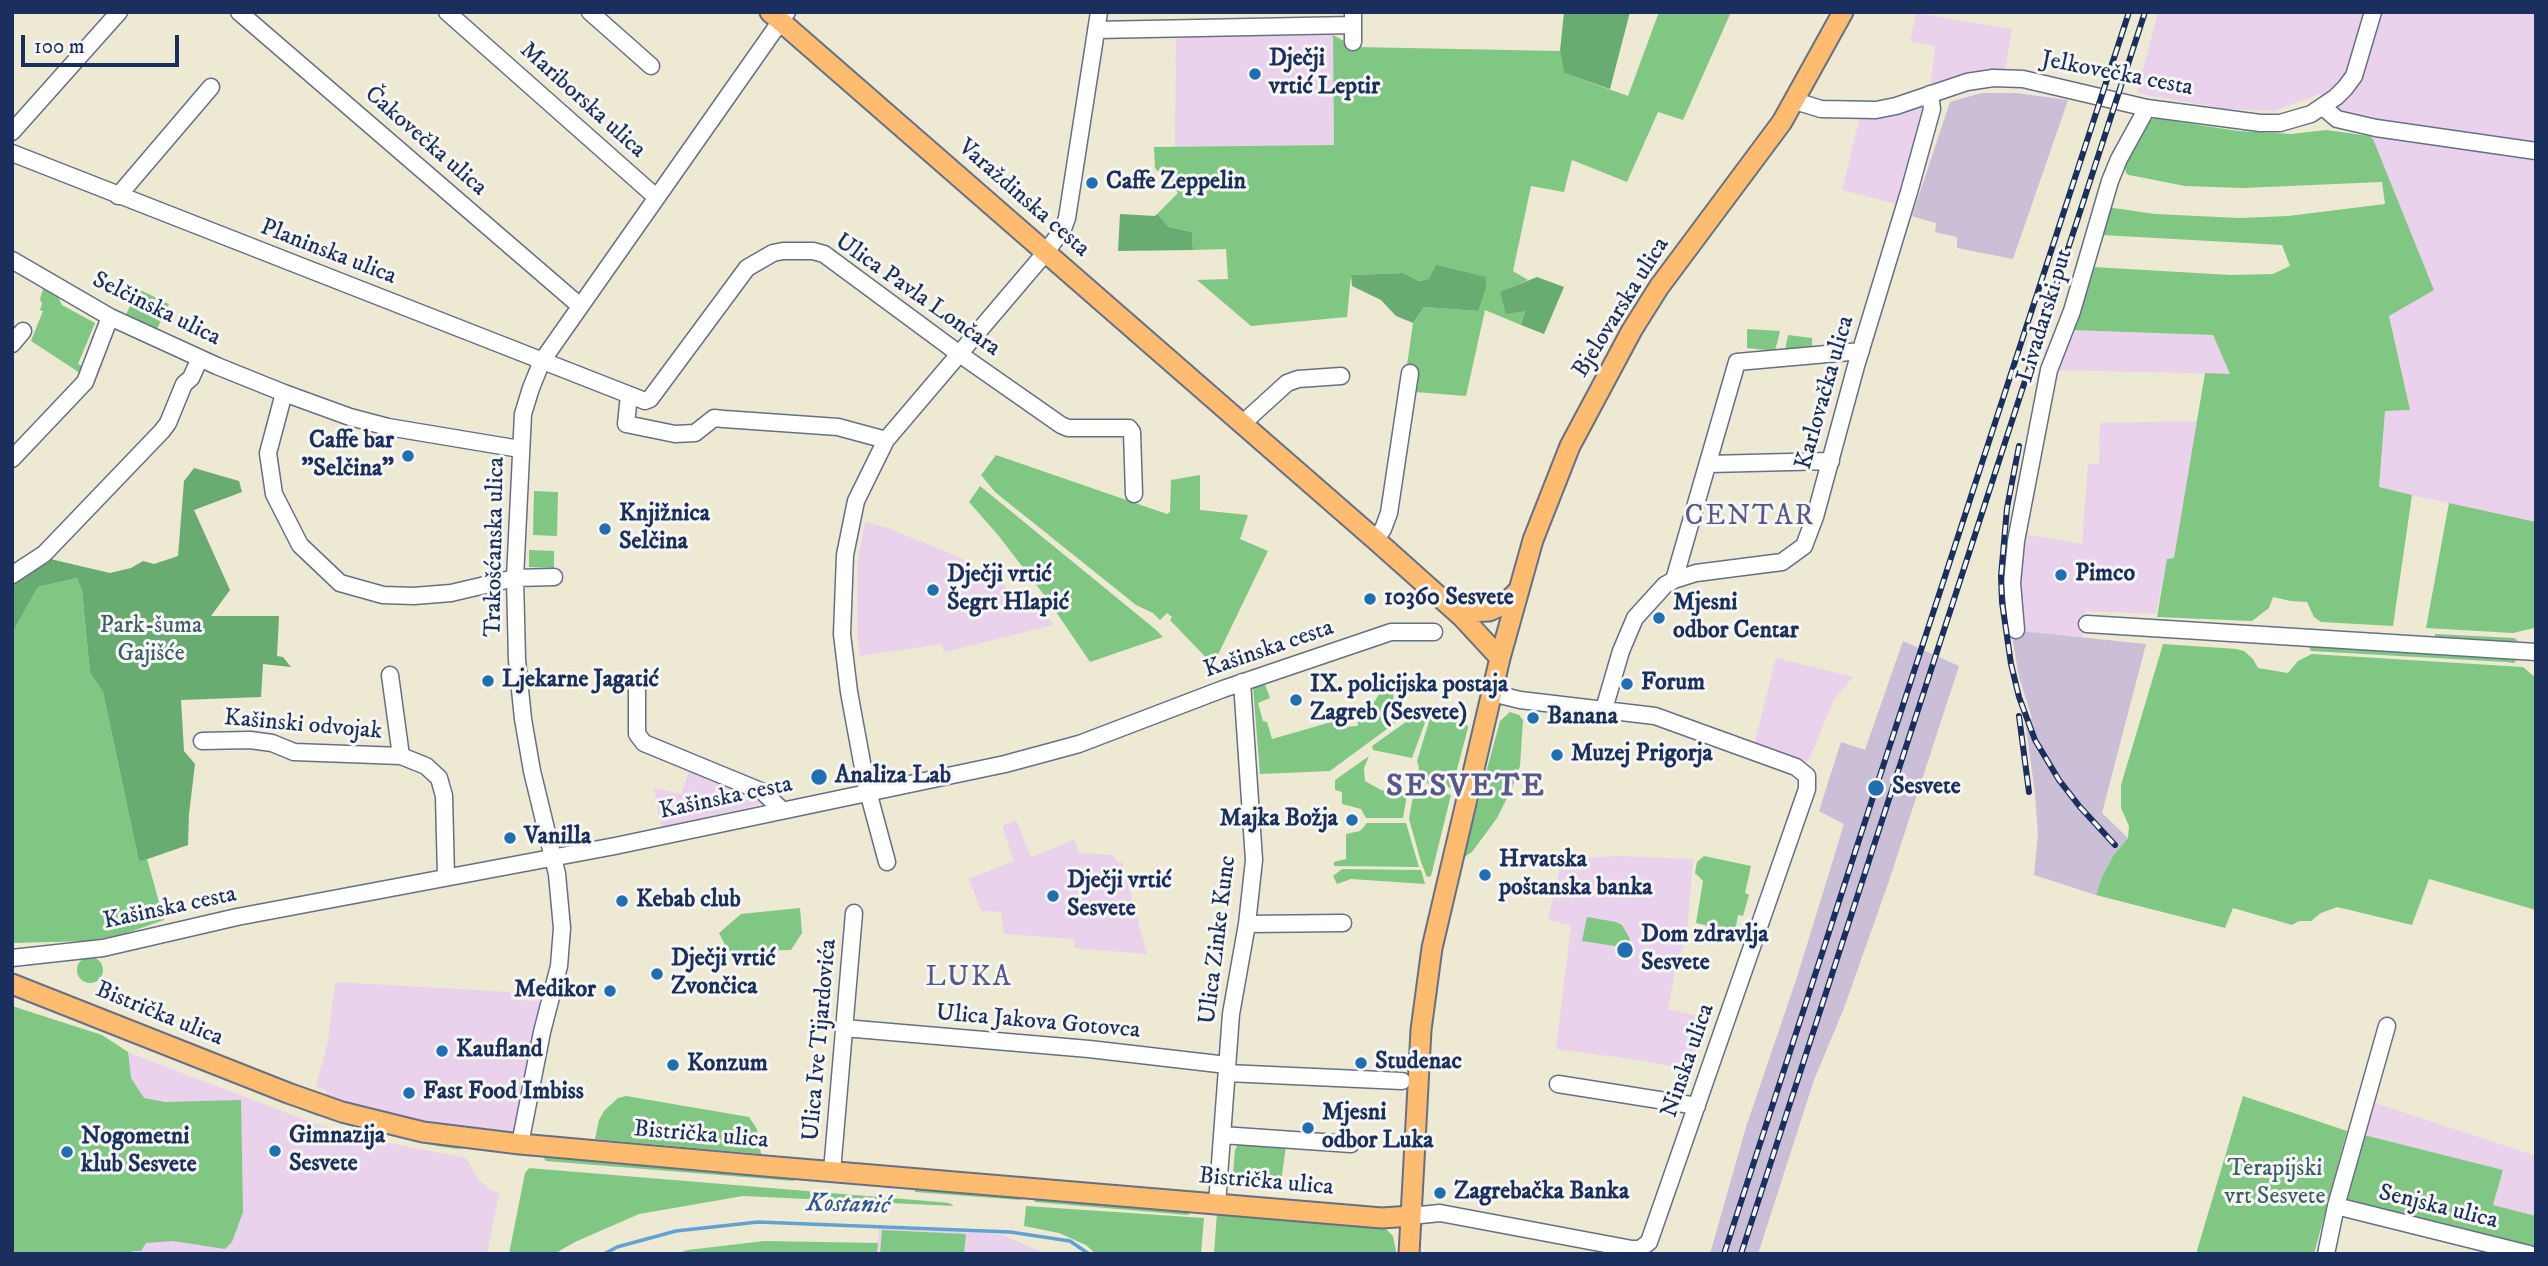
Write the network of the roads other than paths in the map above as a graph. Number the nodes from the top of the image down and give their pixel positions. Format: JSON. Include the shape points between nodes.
{"nodes":[{"id":1,"x":119,"y":12,"type":"edge"},
{"id":2,"x":239,"y":12,"type":"edge"},
{"id":3,"x":447,"y":12,"type":"edge"},
{"id":4,"x":590,"y":12,"type":"edge"},
{"id":5,"x":1099,"y":12,"type":"edge"},
{"id":6,"x":1843,"y":12,"type":"edge"},
{"id":7,"x":2373,"y":12,"type":"edge"},
{"id":8,"x":779,"y":15,"type":"edge"},
{"id":9,"x":1353,"y":18,"type":"edge"},
{"id":10,"x":1096,"y":30,"type":"junction"},
{"id":11,"x":1353,"y":42,"type":"dead end"},
{"id":12,"x":652,"y":66,"type":"dead end"},
{"id":13,"x":211,"y":87,"type":"dead end"},
{"id":14,"x":1930,"y":94,"type":"junction"},
{"id":15,"x":1795,"y":101,"type":"junction"},
{"id":16,"x":2323,"y":107,"type":"junction"},
{"id":17,"x":2147,"y":108,"type":"junction"},
{"id":18,"x":12,"y":132,"type":"edge"},
{"id":19,"x":2536,"y":151,"type":"edge"},
{"id":20,"x":12,"y":153,"type":"edge"},
{"id":21,"x":118,"y":196,"type":"junction"},
{"id":22,"x":656,"y":197,"type":"junction"},
{"id":23,"x":1046,"y":252,"type":"junction"},
{"id":24,"x":12,"y":260,"type":"edge"},
{"id":25,"x":580,"y":306,"type":"junction"},
{"id":26,"x":110,"y":317,"type":"junction"},
{"id":27,"x":23,"y":331,"type":"dead end"},
{"id":28,"x":12,"y":344,"type":"edge"},
{"id":29,"x":1861,"y":351,"type":"junction"},
{"id":30,"x":958,"y":353,"type":"junction"},
{"id":31,"x":200,"y":358,"type":"junction"},
{"id":32,"x":542,"y":361,"type":"junction"},
{"id":33,"x":1410,"y":373,"type":"dead end"},
{"id":34,"x":1341,"y":376,"type":"dead end"},
{"id":35,"x":284,"y":393,"type":"junction"},
{"id":36,"x":629,"y":395,"type":"junction"},
{"id":37,"x":1243,"y":423,"type":"junction"},
{"id":38,"x":886,"y":440,"type":"junction"},
{"id":39,"x":520,"y":449,"type":"junction"},
{"id":40,"x":12,"y":459,"type":"edge"},
{"id":41,"x":1830,"y":461,"type":"junction"},
{"id":42,"x":1709,"y":464,"type":"junction"},
{"id":43,"x":1134,"y":494,"type":"dead end"},
{"id":44,"x":1375,"y":540,"type":"junction"},
{"id":45,"x":12,"y":575,"type":"edge"},
{"id":46,"x":515,"y":578,"type":"junction"},
{"id":47,"x":554,"y":578,"type":"dead end"},
{"id":48,"x":1674,"y":580,"type":"junction"},
{"id":49,"x":1517,"y":592,"type":"junction"},
{"id":50,"x":1451,"y":607,"type":"junction"},
{"id":51,"x":2088,"y":624,"type":"dead end"},
{"id":52,"x":2016,"y":631,"type":"dead end"},
{"id":53,"x":1434,"y":632,"type":"dead end"},
{"id":54,"x":2536,"y":652,"type":"edge"},
{"id":55,"x":1500,"y":658,"type":"junction"},
{"id":56,"x":390,"y":675,"type":"dead end"},
{"id":57,"x":1242,"y":682,"type":"junction"},
{"id":58,"x":637,"y":687,"type":"dead end"},
{"id":59,"x":1492,"y":693,"type":"junction"},
{"id":60,"x":1604,"y":709,"type":"junction"},
{"id":61,"x":202,"y":741,"type":"dead end"},
{"id":62,"x":401,"y":756,"type":"junction"},
{"id":63,"x":867,"y":792,"type":"junction"},
{"id":64,"x":782,"y":810,"type":"junction"},
{"id":65,"x":553,"y":858,"type":"junction"},
{"id":66,"x":887,"y":862,"type":"dead end"},
{"id":67,"x":446,"y":877,"type":"junction"},
{"id":68,"x":854,"y":913,"type":"dead end"},
{"id":69,"x":1343,"y":923,"type":"dead end"},
{"id":70,"x":1247,"y":924,"type":"junction"},
{"id":71,"x":12,"y":958,"type":"edge"},
{"id":72,"x":12,"y":985,"type":"edge"},
{"id":73,"x":2386,"y":1026,"type":"dead end"},
{"id":74,"x":844,"y":1028,"type":"junction"},
{"id":75,"x":1227,"y":1069,"type":"junction"},
{"id":76,"x":1402,"y":1081,"type":"dead end"},
{"id":77,"x":1558,"y":1084,"type":"dead end"},
{"id":78,"x":1698,"y":1107,"type":"junction"},
{"id":79,"x":1222,"y":1135,"type":"junction"},
{"id":80,"x":520,"y":1144,"type":"junction"},
{"id":81,"x":1351,"y":1144,"type":"dead end"},
{"id":82,"x":832,"y":1171,"type":"junction"},
{"id":83,"x":1217,"y":1204,"type":"junction"},
{"id":84,"x":2336,"y":1206,"type":"junction"},
{"id":85,"x":1411,"y":1216,"type":"junction"},
{"id":86,"x":1409,"y":1254,"type":"edge"},
{"id":87,"x":2326,"y":1254,"type":"edge"},
{"id":88,"x":2529,"y":1254,"type":"edge"}],
"edges":[{"from":1,"to":18,"type":"street"},
{"from":2,"to":25,"type":"street","name":"Čakovečka ulica"},
{"from":3,"to":22,"type":"street","name":"Mariborska ulica"},
{"from":4,"to":12,"type":"street"},
{"from":5,"to":10,"type":"street"},
{"from":6,"to":15,"type":"main road","name":"Bjelovarska ulica"},
{"from":7,"to":16,"type":"street","name":"Jelkovečka cesta","via":[[2354,76]]},
{"from":8,"to":22,"type":"street","name":"Trakošćanska ulica"},
{"from":8,"to":23,"type":"main road","name":"Varaždinska cesta"},
{"from":9,"to":10,"type":"street"},
{"from":9,"to":11,"type":"street"},
{"from":10,"to":23,"type":"street","via":[[1067,218]]},
{"from":13,"to":21,"type":"street"},
{"from":14,"to":15,"type":"street","name":"Jelkovečka cesta","via":[[1896,106],[1858,111],[1821,109]]},
{"from":14,"to":17,"type":"street","name":"Jelkovečka cesta","via":[[1967,82],[2023,79]]},
{"from":14,"to":29,"type":"street","name":"Karlovačka ulica","via":[[1932,109]]},
{"from":15,"to":49,"type":"main road","name":"Bjelovarska ulica","via":[[1660,287],[1618,354],[1552,486]]},
{"from":16,"to":17,"type":"street","name":"Jelkovečka cesta","via":[[2298,118],[2260,123]]},
{"from":16,"to":19,"type":"street","via":[[2337,119],[2376,128]]},
{"from":17,"to":52,"type":"street","name":"Livadarski put","via":[[2110,181],[2072,311],[2049,370],[2016,541],[2012,583]]},
{"from":20,"to":21,"type":"street","name":"Planinska ulica"},
{"from":21,"to":32,"type":"street","name":"Planinska ulica"},
{"from":22,"to":25,"type":"street","name":"Trakošćanska ulica"},
{"from":23,"to":30,"type":"street"},
{"from":23,"to":37,"type":"main road","name":"Varaždinska cesta"},
{"from":24,"to":26,"type":"street","name":"Selčinska ulica"},
{"from":25,"to":32,"type":"street","name":"Trakošćanska ulica"},
{"from":26,"to":31,"type":"street","name":"Selčinska ulica"},
{"from":26,"to":40,"type":"street","via":[[85,382]]},
{"from":27,"to":28,"type":"street"},
{"from":29,"to":41,"type":"street","name":"Karlovačka ulica"},
{"from":29,"to":42,"type":"street","via":[[1737,362]]},
{"from":30,"to":36,"type":"street","name":"Ulica Pavla Lončara","via":[[824,254],[783,251],[743,272],[649,400]]},
{"from":30,"to":38,"type":"street"},
{"from":30,"to":43,"type":"street","name":"Ulica Pavla Lončara","via":[[1061,425],[1131,430]]},
{"from":31,"to":35,"type":"street","name":"Selčinska ulica"},
{"from":31,"to":45,"type":"street","via":[[162,431],[44,554]]},
{"from":32,"to":36,"type":"street","name":"Planinska ulica"},
{"from":32,"to":39,"type":"street","name":"Trakošćanska ulica","via":[[523,414]]},
{"from":33,"to":44,"type":"street","via":[[1389,513]]},
{"from":34,"to":37,"type":"street","via":[[1287,383]]},
{"from":35,"to":39,"type":"street","name":"Selčinska ulica","via":[[349,417]]},
{"from":35,"to":46,"type":"street","via":[[268,453],[274,494],[300,545],[340,583],[383,595],[451,593]]},
{"from":36,"to":38,"type":"street","via":[[626,424],[676,434],[695,433],[714,418],[838,427]]},
{"from":37,"to":44,"type":"main road","name":"Varaždinska cesta"},
{"from":38,"to":63,"type":"street","via":[[856,501],[845,555],[842,634]]},
{"from":39,"to":46,"type":"street","name":"Trakošćanska ulica"},
{"from":41,"to":42,"type":"street"},
{"from":41,"to":48,"type":"street","name":"Karlovačka ulica","via":[[1804,546],[1782,562]]},
{"from":42,"to":48,"type":"street"},
{"from":44,"to":50,"type":"main road","name":"Varaždinska cesta"},
{"from":46,"to":47,"type":"street"},
{"from":46,"to":65,"type":"street","name":"Trakošćanska ulica","via":[[523,719]]},
{"from":48,"to":60,"type":"street","name":"Karlovačka ulica","via":[[1635,618]]},
{"from":49,"to":50,"type":"main road","via":[[1489,611]]},
{"from":49,"to":55,"type":"main road","name":"Bjelovarska ulica"},
{"from":50,"to":55,"type":"main road","name":"Varaždinska cesta"},
{"from":51,"to":54,"type":"street"},
{"from":53,"to":57,"type":"street","name":"Kašinska cesta","via":[[1391,632]]},
{"from":55,"to":59,"type":"main road","name":"Bjelovarska ulica"},
{"from":56,"to":62,"type":"street","name":"Kašinski odvojak"},
{"from":57,"to":63,"type":"street","name":"Kašinska cesta","via":[[1079,744]]},
{"from":57,"to":70,"type":"street","name":"Ulica Zinke Kunc","via":[[1254,860]]},
{"from":58,"to":64,"type":"street","via":[[637,734],[645,743],[763,792]]},
{"from":59,"to":60,"type":"street","name":"Ninska ulica"},
{"from":59,"to":85,"type":"main road","name":"Bjelovarska ulica","via":[[1438,920],[1423,1006]]},
{"from":60,"to":78,"type":"street","name":"Ninska ulica","via":[[1655,716],[1796,767],[1807,776],[1805,796]]},
{"from":61,"to":62,"type":"street","name":"Kašinski odvojak","via":[[250,740],[294,752]]},
{"from":62,"to":67,"type":"street","name":"Kašinski odvojak","via":[[426,766],[439,778],[444,796]]},
{"from":63,"to":64,"type":"street","name":"Kašinska cesta"},
{"from":63,"to":66,"type":"street"},
{"from":64,"to":65,"type":"street","name":"Kašinska cesta"},
{"from":65,"to":67,"type":"street","name":"Kašinska cesta"},
{"from":65,"to":80,"type":"street","name":"Trakošćanska ulica","via":[[561,907],[559,966]]},
{"from":67,"to":71,"type":"street","name":"Kašinska cesta","via":[[78,952]]},
{"from":68,"to":74,"type":"street","name":"Ulica Ive Tijardovića"},
{"from":69,"to":70,"type":"street"},
{"from":70,"to":75,"type":"street","name":"Ulica Zinke Kunc"},
{"from":72,"to":80,"type":"main road","name":"Bistrička ulica","via":[[342,1112],[423,1132]]},
{"from":73,"to":84,"type":"street"},
{"from":74,"to":75,"type":"street","name":"Ulica Jakova Gotovca","via":[[1089,1049]]},
{"from":74,"to":82,"type":"street","name":"Ulica Ive Tijardovića"},
{"from":75,"to":76,"type":"street","name":"Ulica Jakova Gotovca"},
{"from":75,"to":79,"type":"street","name":"Ulica Zinke Kunc"},
{"from":77,"to":78,"type":"street"},
{"from":78,"to":85,"type":"street","name":"Ninska ulica","via":[[1653,1235],[1640,1249],[1440,1213]]},
{"from":79,"to":81,"type":"street"},
{"from":79,"to":83,"type":"street","name":"Ulica Zinke Kunc"},
{"from":80,"to":82,"type":"main road","name":"Bistrička ulica"},
{"from":82,"to":83,"type":"main road","name":"Bistrička ulica"},
{"from":83,"to":85,"type":"main road","name":"Bistrička ulica","via":[[1382,1218]]},
{"from":84,"to":87,"type":"street"},
{"from":84,"to":88,"type":"street","name":"Senjska ulica"},
{"from":85,"to":86,"type":"main road","name":"Bjelovarska ulica"}]}
